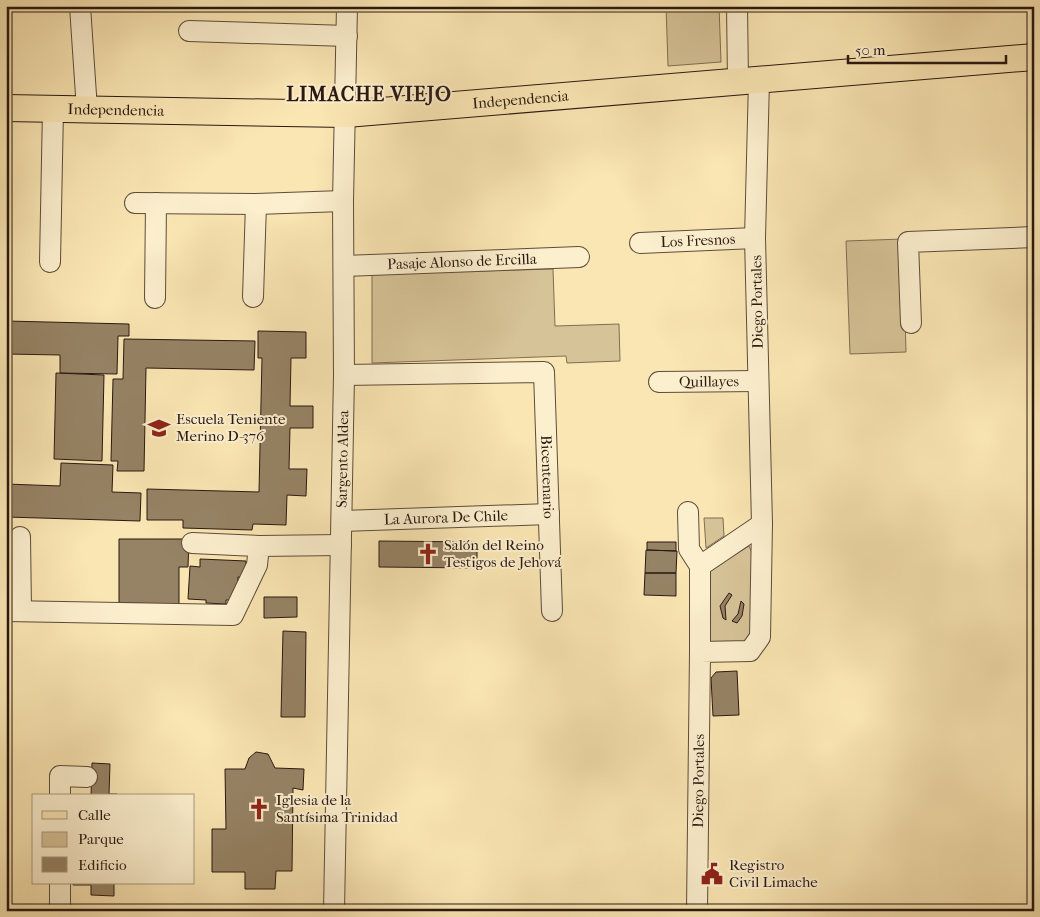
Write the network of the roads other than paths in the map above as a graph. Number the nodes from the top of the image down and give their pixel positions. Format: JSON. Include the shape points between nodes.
{"nodes":[{"id":1,"x":80,"y":6,"type":"edge"},
{"id":2,"x":347,"y":6,"type":"edge"},
{"id":3,"x":737,"y":6,"type":"edge"},
{"id":4,"x":188,"y":31,"type":"dead end"},
{"id":5,"x":347,"y":36,"type":"junction"},
{"id":6,"x":1034,"y":57,"type":"edge"},
{"id":7,"x":748,"y":80,"type":"junction"},
{"id":8,"x":6,"y":108,"type":"edge"},
{"id":9,"x":53,"y":109,"type":"junction"},
{"id":10,"x":86,"y":110,"type":"junction"},
{"id":11,"x":346,"y":114,"type":"junction"},
{"id":12,"x":343,"y":201,"type":"junction"},
{"id":13,"x":136,"y":203,"type":"dead end"},
{"id":14,"x":156,"y":203,"type":"junction"},
{"id":15,"x":256,"y":204,"type":"junction"},
{"id":16,"x":1034,"y":237,"type":"edge"},
{"id":17,"x":756,"y":238,"type":"junction"},
{"id":18,"x":640,"y":243,"type":"dead end"},
{"id":19,"x":579,"y":257,"type":"dead end"},
{"id":20,"x":50,"y":262,"type":"dead end"},
{"id":21,"x":344,"y":266,"type":"junction"},
{"id":22,"x":253,"y":297,"type":"dead end"},
{"id":23,"x":155,"y":298,"type":"dead end"},
{"id":24,"x":912,"y":323,"type":"dead end"},
{"id":25,"x":344,"y":374,"type":"junction"},
{"id":26,"x":758,"y":381,"type":"junction"},
{"id":27,"x":659,"y":382,"type":"dead end"},
{"id":28,"x":688,"y":512,"type":"dead end"},
{"id":29,"x":549,"y":514,"type":"junction"},
{"id":30,"x":342,"y":521,"type":"junction"},
{"id":31,"x":762,"y":524,"type":"junction"},
{"id":32,"x":20,"y":537,"type":"dead end"},
{"id":33,"x":192,"y":544,"type":"dead end"},
{"id":34,"x":341,"y":545,"type":"junction"},
{"id":35,"x":259,"y":546,"type":"junction"},
{"id":36,"x":700,"y":566,"type":"junction"},
{"id":37,"x":14,"y":611,"type":"edge"},
{"id":38,"x":552,"y":611,"type":"dead end"},
{"id":39,"x":700,"y":652,"type":"junction"},
{"id":40,"x":87,"y":777,"type":"dead end"},
{"id":41,"x":60,"y":794,"type":"edge"},
{"id":42,"x":60,"y":884,"type":"edge"},
{"id":43,"x":60,"y":911,"type":"edge"},
{"id":44,"x":334,"y":911,"type":"edge"},
{"id":45,"x":697,"y":911,"type":"edge"}],
"edges":[{"from":1,"to":10,"type":"street"},
{"from":2,"to":5,"type":"street","name":"Sargento Aldea"},
{"from":3,"to":7,"type":"street","name":"Diego Portales"},
{"from":4,"to":5,"type":"street"},
{"from":5,"to":11,"type":"street","name":"Sargento Aldea"},
{"from":6,"to":7,"type":"main road","name":"Independencia"},
{"from":7,"to":11,"type":"main road","name":"Independencia"},
{"from":7,"to":17,"type":"street","name":"Diego Portales"},
{"from":8,"to":9,"type":"main road","name":"Independencia"},
{"from":9,"to":10,"type":"main road","name":"Independencia"},
{"from":9,"to":20,"type":"street"},
{"from":10,"to":11,"type":"main road","name":"Independencia"},
{"from":11,"to":12,"type":"street","name":"Sargento Aldea"},
{"from":12,"to":15,"type":"street"},
{"from":12,"to":21,"type":"street","name":"Sargento Aldea"},
{"from":13,"to":14,"type":"street"},
{"from":14,"to":15,"type":"street"},
{"from":14,"to":23,"type":"street"},
{"from":15,"to":22,"type":"street"},
{"from":16,"to":24,"type":"street","via":[[908,242]]},
{"from":17,"to":18,"type":"street","name":"Los Fresnos"},
{"from":17,"to":26,"type":"street","name":"Diego Portales"},
{"from":19,"to":21,"type":"street","name":"Pasaje Alonso de Ercilla"},
{"from":21,"to":25,"type":"street","name":"Sargento Aldea"},
{"from":25,"to":29,"type":"street","name":"Bicentenario","via":[[544,372]]},
{"from":25,"to":30,"type":"street","name":"Sargento Aldea"},
{"from":26,"to":27,"type":"street","name":"Quillayes"},
{"from":26,"to":31,"type":"street","name":"Diego Portales"},
{"from":28,"to":36,"type":"street","via":[[689,549]]},
{"from":29,"to":30,"type":"street","name":"La Aurora De Chile"},
{"from":29,"to":38,"type":"street","name":"Bicentenario"},
{"from":30,"to":34,"type":"street","name":"Sargento Aldea"},
{"from":31,"to":36,"type":"street"},
{"from":31,"to":39,"type":"street","name":"Diego Portales","via":[[760,638],[750,651]]},
{"from":32,"to":37,"type":"street"},
{"from":33,"to":35,"type":"street"},
{"from":34,"to":35,"type":"street"},
{"from":34,"to":44,"type":"street","name":"Sargento Aldea"},
{"from":35,"to":37,"type":"street","via":[[257,565],[233,615]]},
{"from":36,"to":39,"type":"street","name":"Diego Portales"},
{"from":39,"to":45,"type":"street","name":"Diego Portales"},
{"from":40,"to":41,"type":"street","via":[[60,776]]},
{"from":42,"to":43,"type":"street"}]}
